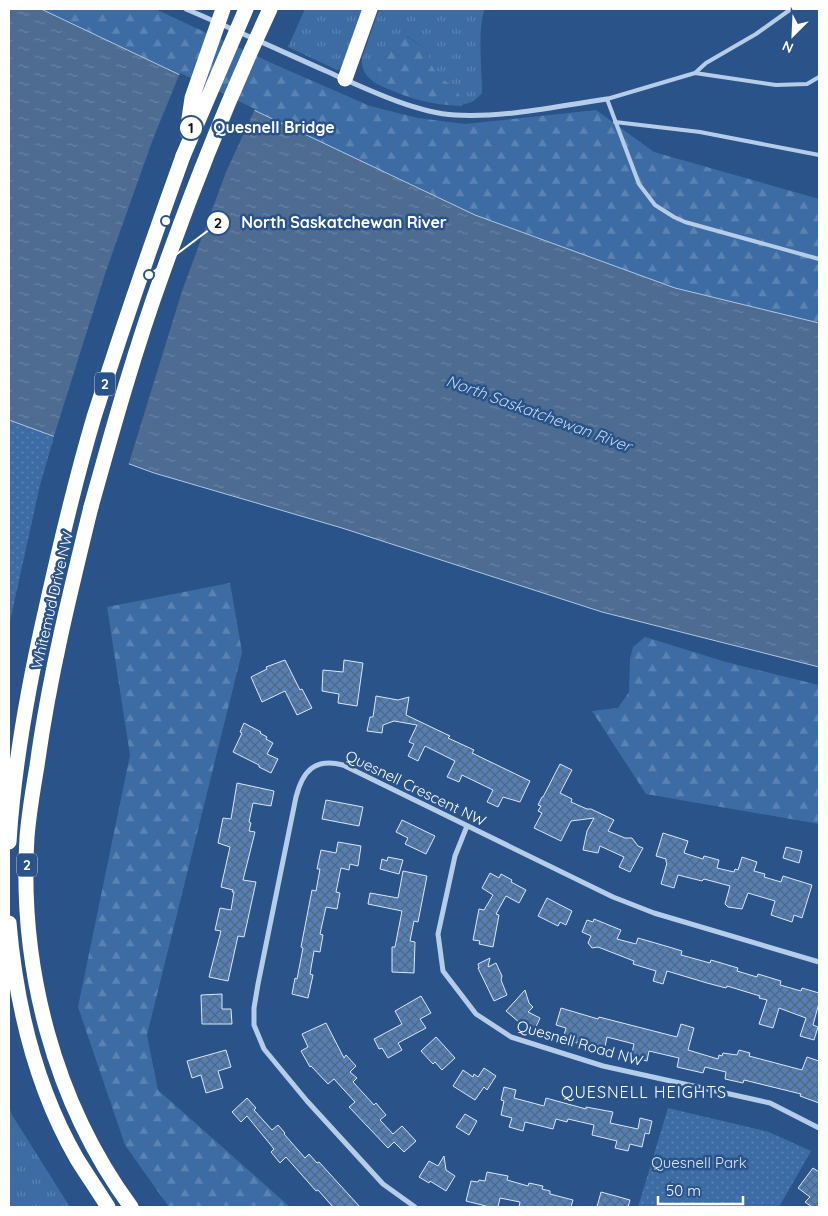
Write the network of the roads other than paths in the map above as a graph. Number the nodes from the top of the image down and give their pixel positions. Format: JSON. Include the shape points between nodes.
{"nodes":[{"id":1,"x":186,"y":9,"type":"edge"},
{"id":2,"x":223,"y":9,"type":"edge"},
{"id":3,"x":246,"y":9,"type":"edge"},
{"id":4,"x":270,"y":9,"type":"edge"},
{"id":5,"x":370,"y":9,"type":"edge"},
{"id":6,"x":791,"y":9,"type":"edge"},
{"id":7,"x":695,"y":73,"type":"junction"},
{"id":8,"x":819,"y":77,"type":"edge"},
{"id":9,"x":344,"y":79,"type":"junction"},
{"id":10,"x":606,"y":98,"type":"junction"},
{"id":11,"x":615,"y":122,"type":"junction"},
{"id":12,"x":819,"y":155,"type":"edge"},
{"id":13,"x":183,"y":156,"type":"junction"},
{"id":14,"x":819,"y":259,"type":"edge"},
{"id":15,"x":466,"y":826,"type":"junction"},
{"id":16,"x":9,"y":842,"type":"edge"},
{"id":17,"x":9,"y":923,"type":"edge"},
{"id":18,"x":819,"y":962,"type":"edge"},
{"id":19,"x":819,"y":1128,"type":"edge"},
{"id":20,"x":108,"y":1207,"type":"edge"},
{"id":21,"x":132,"y":1207,"type":"edge"},
{"id":22,"x":415,"y":1207,"type":"edge"}],
"edges":[{"from":1,"to":9,"type":"street"},
{"from":2,"to":13,"type":"highway","bridge":true,"via":[[192,98]]},
{"from":3,"to":13,"type":"highway","name":"Whitemud Drive NW","number":"2","bridge":true},
{"from":4,"to":21,"type":"highway","name":"Whitemud Drive NW","number":"2","bridge":true,"via":[[209,149],[162,273],[120,404],[91,507],[54,669],[27,837],[32,960],[46,1029],[68,1093],[90,1140]]},
{"from":5,"to":9,"type":"highway"},
{"from":6,"to":7,"type":"lane"},
{"from":7,"to":8,"type":"lane","via":[[776,85],[807,84]]},
{"from":7,"to":10,"type":"lane"},
{"from":9,"to":10,"type":"street","via":[[427,110],[454,115],[545,109]]},
{"from":10,"to":11,"type":"lane"},
{"from":11,"to":12,"type":"lane","via":[[700,132]]},
{"from":11,"to":14,"type":"lane","via":[[639,184],[648,198],[665,212],[685,222]]},
{"from":13,"to":16,"type":"highway","name":"Whitemud Drive NW","number":"2","via":[[94,418],[72,499],[30,685]]},
{"from":15,"to":18,"type":"street","name":"Quesnell Crescent NW","via":[[613,897],[654,913]]},
{"from":15,"to":19,"type":"street","name":"Quesnell Road NW","via":[[455,856],[438,934],[443,971],[476,1014],[511,1037],[604,1066],[770,1103]]},
{"from":15,"to":22,"type":"street","name":"Quesnell Crescent NW","via":[[343,765],[329,762],[310,769],[296,797],[254,1008],[254,1025],[264,1049],[383,1184]]},
{"from":17,"to":20,"type":"highway","via":[[20,1003],[39,1072],[77,1158]]}]}
